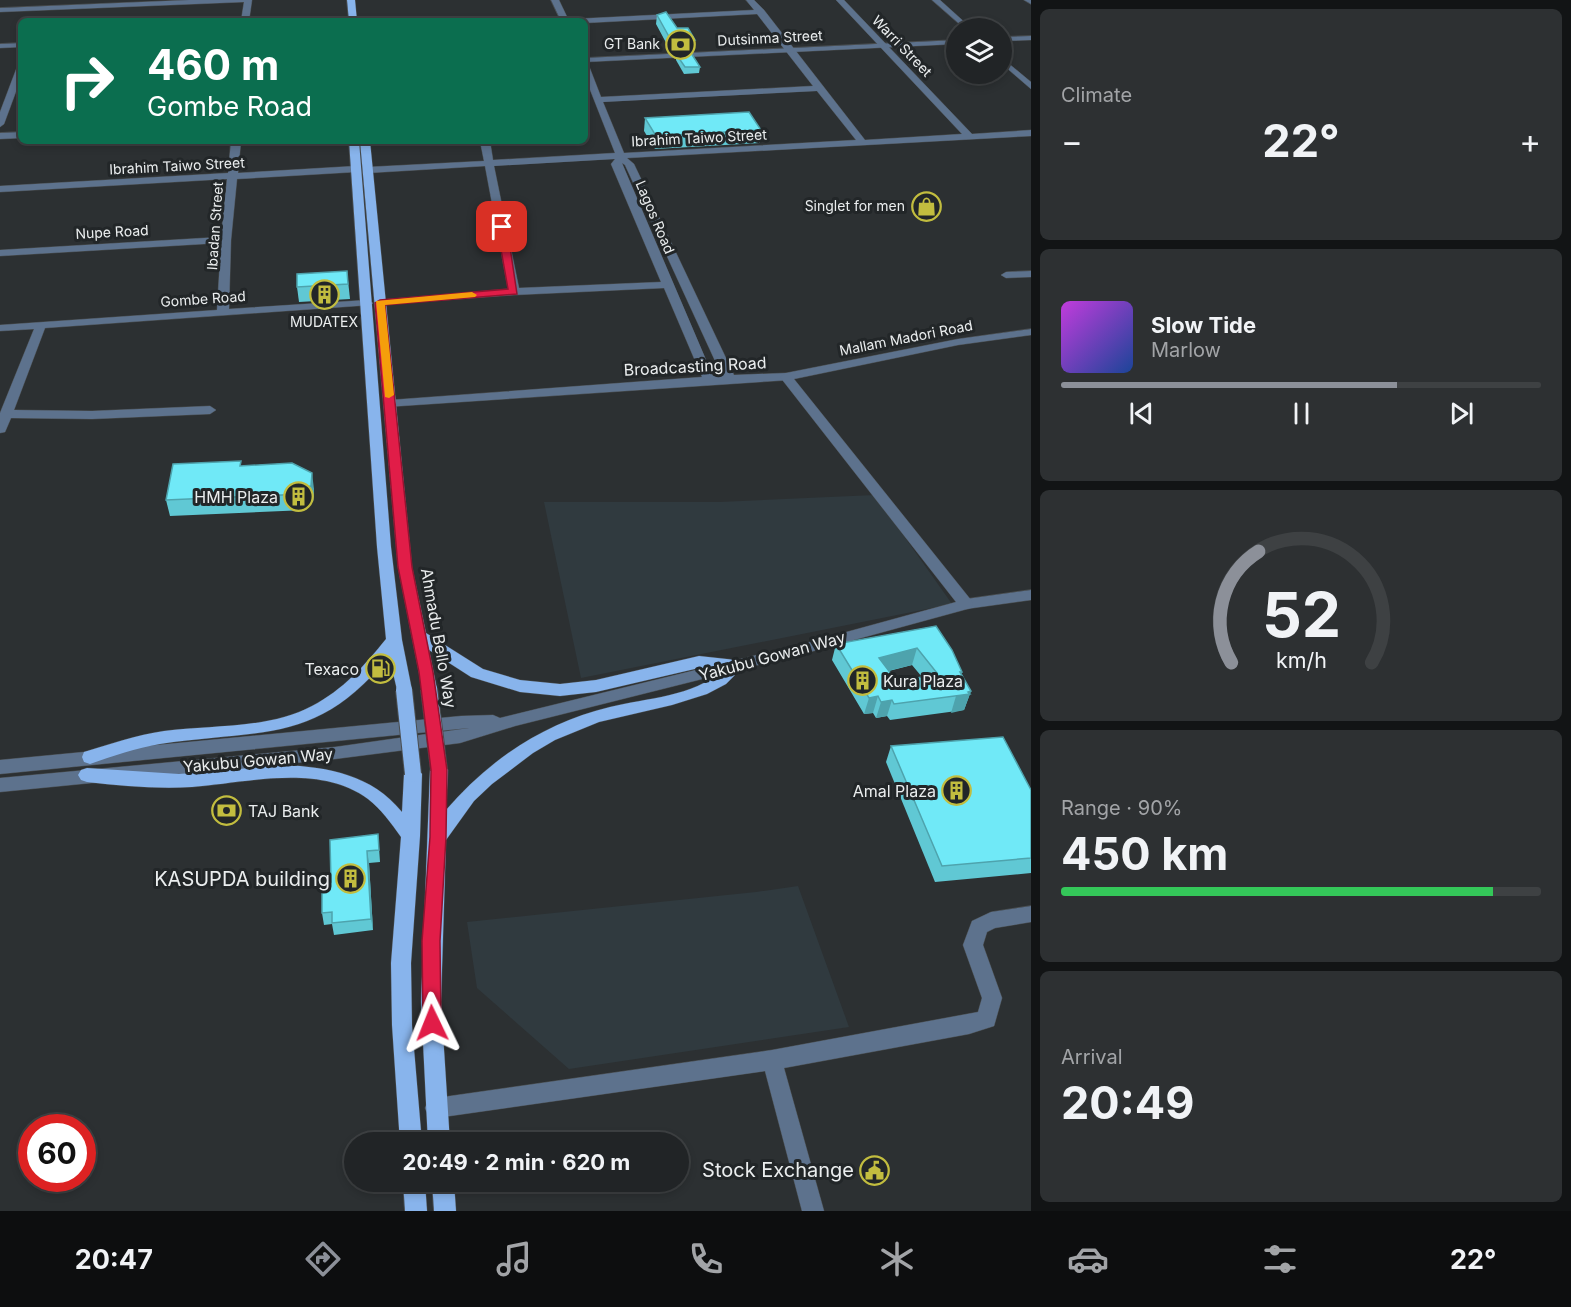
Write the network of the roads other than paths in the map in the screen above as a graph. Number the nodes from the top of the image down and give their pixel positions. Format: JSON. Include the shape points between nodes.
{"nodes":[{"id":1,"x":242,"y":0,"type":"edge"},
{"id":2,"x":248,"y":0,"type":"edge"},
{"id":3,"x":342,"y":0,"type":"edge"},
{"id":4,"x":351,"y":0,"type":"edge"},
{"id":5,"x":555,"y":0,"type":"edge"},
{"id":6,"x":750,"y":0,"type":"edge"},
{"id":7,"x":840,"y":0,"type":"edge"},
{"id":8,"x":936,"y":0,"type":"edge"},
{"id":9,"x":47,"y":8,"type":"edge"},
{"id":10,"x":0,"y":10,"type":"edge"},
{"id":11,"x":761,"y":12,"type":"junction"},
{"id":12,"x":245,"y":18,"type":"edge"},
{"id":13,"x":344,"y":18,"type":"edge"},
{"id":14,"x":354,"y":18,"type":"edge"},
{"id":15,"x":564,"y":18,"type":"edge"},
{"id":16,"x":957,"y":18,"type":"edge"},
{"id":17,"x":588,"y":20,"type":"edge"},
{"id":18,"x":1031,"y":38,"type":"edge"},
{"id":19,"x":1012,"y":39,"type":"edge"},
{"id":20,"x":946,"y":43,"type":"edge"},
{"id":21,"x":18,"y":45,"type":"edge"},
{"id":22,"x":0,"y":46,"type":"edge"},
{"id":23,"x":884,"y":46,"type":"junction"},
{"id":24,"x":790,"y":51,"type":"junction"},
{"id":25,"x":588,"y":60,"type":"edge"},
{"id":26,"x":1012,"y":69,"type":"edge"},
{"id":27,"x":588,"y":74,"type":"edge"},
{"id":28,"x":18,"y":86,"type":"edge"},
{"id":29,"x":1031,"y":86,"type":"edge"},
{"id":30,"x":0,"y":87,"type":"edge"},
{"id":31,"x":820,"y":88,"type":"junction"},
{"id":32,"x":598,"y":100,"type":"junction"},
{"id":33,"x":0,"y":124,"type":"edge"},
{"id":34,"x":1031,"y":134,"type":"edge"},
{"id":35,"x":18,"y":135,"type":"edge"},
{"id":36,"x":0,"y":136,"type":"edge"},
{"id":37,"x":970,"y":137,"type":"junction"},
{"id":38,"x":863,"y":142,"type":"junction"},
{"id":39,"x":236,"y":144,"type":"edge"},
{"id":40,"x":355,"y":144,"type":"edge"},
{"id":41,"x":365,"y":144,"type":"edge"},
{"id":42,"x":486,"y":144,"type":"edge"},
{"id":43,"x":620,"y":157,"type":"junction"},
{"id":44,"x":490,"y":163,"type":"junction"},
{"id":45,"x":362,"y":170,"type":"junction"},
{"id":46,"x":232,"y":176,"type":"junction"},
{"id":47,"x":0,"y":189,"type":"edge"},
{"id":48,"x":226,"y":240,"type":"junction"},
{"id":49,"x":0,"y":253,"type":"edge"},
{"id":50,"x":1031,"y":274,"type":"edge"},
{"id":51,"x":1005,"y":275,"type":"dead end"},
{"id":52,"x":668,"y":285,"type":"junction"},
{"id":53,"x":514,"y":292,"type":"junction"},
{"id":54,"x":373,"y":303,"type":"junction"},
{"id":55,"x":223,"y":312,"type":"junction"},
{"id":56,"x":41,"y":325,"type":"junction"},
{"id":57,"x":0,"y":328,"type":"edge"},
{"id":58,"x":1031,"y":332,"type":"edge"},
{"id":59,"x":786,"y":377,"type":"junction"},
{"id":60,"x":709,"y":380,"type":"junction"},
{"id":61,"x":730,"y":380,"type":"junction"},
{"id":62,"x":390,"y":404,"type":"junction"},
{"id":63,"x":210,"y":410,"type":"dead end"},
{"id":64,"x":6,"y":414,"type":"junction"},
{"id":65,"x":0,"y":429,"type":"edge"},
{"id":66,"x":1031,"y":595,"type":"edge"},
{"id":67,"x":966,"y":604,"type":"junction"},
{"id":68,"x":420,"y":637,"type":"junction"},
{"id":69,"x":394,"y":640,"type":"junction"},
{"id":70,"x":736,"y":666,"type":"junction"},
{"id":71,"x":514,"y":720,"type":"junction"},
{"id":72,"x":90,"y":757,"type":"junction"},
{"id":73,"x":0,"y":767,"type":"edge"},
{"id":74,"x":87,"y":775,"type":"junction"},
{"id":75,"x":0,"y":785,"type":"edge"},
{"id":76,"x":411,"y":836,"type":"junction"},
{"id":77,"x":438,"y":837,"type":"junction"},
{"id":78,"x":1031,"y":914,"type":"edge"},
{"id":79,"x":772,"y":1060,"type":"junction"},
{"id":80,"x":436,"y":1108,"type":"junction"},
{"id":81,"x":410,"y":1132,"type":"edge"},
{"id":82,"x":438,"y":1132,"type":"edge"},
{"id":83,"x":415,"y":1192,"type":"edge"},
{"id":84,"x":444,"y":1192,"type":"edge"},
{"id":85,"x":416,"y":1211,"type":"edge"},
{"id":86,"x":445,"y":1211,"type":"edge"},
{"id":87,"x":813,"y":1211,"type":"edge"}],
"edges":[{"from":1,"to":9,"type":"street"},
{"from":2,"to":12,"type":"street"},
{"from":3,"to":13,"type":"main road"},
{"from":4,"to":14,"type":"main road"},
{"from":5,"to":15,"type":"street"},
{"from":6,"to":11,"type":"street"},
{"from":7,"to":23,"type":"street","name":"Warri Street"},
{"from":8,"to":16,"type":"street"},
{"from":9,"to":10,"type":"street"},
{"from":11,"to":17,"type":"street"},
{"from":11,"to":24,"type":"street"},
{"from":18,"to":19,"type":"street"},
{"from":20,"to":23,"type":"street","name":"Dutsinma Street"},
{"from":21,"to":22,"type":"street"},
{"from":23,"to":24,"type":"street","name":"Dutsinma Street"},
{"from":23,"to":37,"type":"street","name":"Warri Street"},
{"from":24,"to":25,"type":"street","name":"Dutsinma Street"},
{"from":24,"to":31,"type":"street"},
{"from":26,"to":29,"type":"street"},
{"from":27,"to":32,"type":"street","name":"Lagos Road"},
{"from":28,"to":30,"type":"street"},
{"from":28,"to":33,"type":"street"},
{"from":31,"to":32,"type":"street"},
{"from":31,"to":38,"type":"street"},
{"from":32,"to":43,"type":"street","name":"Lagos Road"},
{"from":34,"to":37,"type":"street","name":"Ibrahim Taiwo Street"},
{"from":35,"to":36,"type":"street"},
{"from":37,"to":38,"type":"street","name":"Ibrahim Taiwo Street"},
{"from":38,"to":43,"type":"street","name":"Ibrahim Taiwo Street"},
{"from":39,"to":46,"type":"street","name":"Ibadan Street"},
{"from":40,"to":45,"type":"main road","name":"Ahmadu Bello Way"},
{"from":41,"to":45,"type":"main road","name":"Ahmadu Bello Way"},
{"from":42,"to":44,"type":"street"},
{"from":43,"to":44,"type":"street","name":"Ibrahim Taiwo Street"},
{"from":43,"to":52,"type":"street","name":"Lagos Road","via":[[616,164]]},
{"from":43,"to":61,"type":"street","via":[[629,164]]},
{"from":44,"to":45,"type":"street","name":"Ibrahim Taiwo Street"},
{"from":44,"to":53,"type":"street"},
{"from":45,"to":46,"type":"street","name":"Ibrahim Taiwo Street"},
{"from":45,"to":54,"type":"main road","name":"Ahmadu Bello Way"},
{"from":46,"to":47,"type":"street","name":"Ibrahim Taiwo Street"},
{"from":46,"to":48,"type":"street","name":"Ibadan Street"},
{"from":48,"to":49,"type":"street","name":"Nupe Road"},
{"from":48,"to":55,"type":"street","name":"Ibadan Street"},
{"from":50,"to":51,"type":"street"},
{"from":52,"to":53,"type":"street","name":"Gombe Road"},
{"from":52,"to":60,"type":"street","name":"Lagos Road"},
{"from":53,"to":54,"type":"street","name":"Gombe Road"},
{"from":54,"to":55,"type":"street","name":"Gombe Road"},
{"from":54,"to":62,"type":"main road","name":"Ahmadu Bello Way"},
{"from":54,"to":69,"type":"main road","name":"Ahmadu Bello Way","via":[[384,547]]},
{"from":55,"to":56,"type":"street","name":"Gombe Road"},
{"from":56,"to":57,"type":"street","name":"Gombe Road"},
{"from":56,"to":64,"type":"street"},
{"from":58,"to":59,"type":"street","name":"Mallam Madori Road","via":[[958,342]]},
{"from":59,"to":61,"type":"street","name":"Broadcasting Road"},
{"from":59,"to":67,"type":"street","name":"Broadcasting Road"},
{"from":60,"to":61,"type":"street","name":"Broadcasting Road"},
{"from":60,"to":62,"type":"street","name":"Broadcasting Road"},
{"from":62,"to":68,"type":"main road","name":"Ahmadu Bello Way","via":[[405,567]]},
{"from":63,"to":64,"type":"street"},
{"from":64,"to":65,"type":"street"},
{"from":66,"to":67,"type":"street","name":"Yakubu Gowan Way"},
{"from":67,"to":70,"type":"street","name":"Yakubu Gowan Way"},
{"from":68,"to":70,"type":"main road","via":[[477,673],[520,686],[560,690],[596,686],[699,662]]},
{"from":68,"to":77,"type":"main road","name":"Ahmadu Bello Way","bridge":true,"via":[[439,770]]},
{"from":69,"to":72,"type":"main road","via":[[343,698],[312,715],[273,726],[160,738]]},
{"from":69,"to":76,"type":"main road","name":"Ahmadu Bello Way","bridge":true,"via":[[413,774]]},
{"from":70,"to":71,"type":"street","name":"Yakubu Gowan Way"},
{"from":70,"to":77,"type":"main road","via":[[716,683],[594,718],[518,753],[461,802]]},
{"from":71,"to":72,"type":"street","name":"Yakubu Gowan Way"},
{"from":71,"to":74,"type":"street","name":"Yakubu Gowan Way","via":[[460,737],[347,752]]},
{"from":72,"to":73,"type":"street","name":"Yakubu Gowan Way"},
{"from":74,"to":75,"type":"street","name":"Yakubu Gowan Way"},
{"from":74,"to":76,"type":"main road","via":[[152,782],[250,774],[323,774],[372,793]]},
{"from":76,"to":81,"type":"main road","name":"Ahmadu Bello Way","via":[[401,963]]},
{"from":77,"to":80,"type":"main road","name":"Ahmadu Bello Way","via":[[431,992]]},
{"from":78,"to":79,"type":"street","via":[[991,920],[979,927],[973,945],[992,998],[987,1019]]},
{"from":79,"to":80,"type":"street"},
{"from":79,"to":87,"type":"street"},
{"from":80,"to":82,"type":"main road","name":"Ahmadu Bello Way"},
{"from":83,"to":85,"type":"main road"},
{"from":84,"to":86,"type":"main road"}]}
